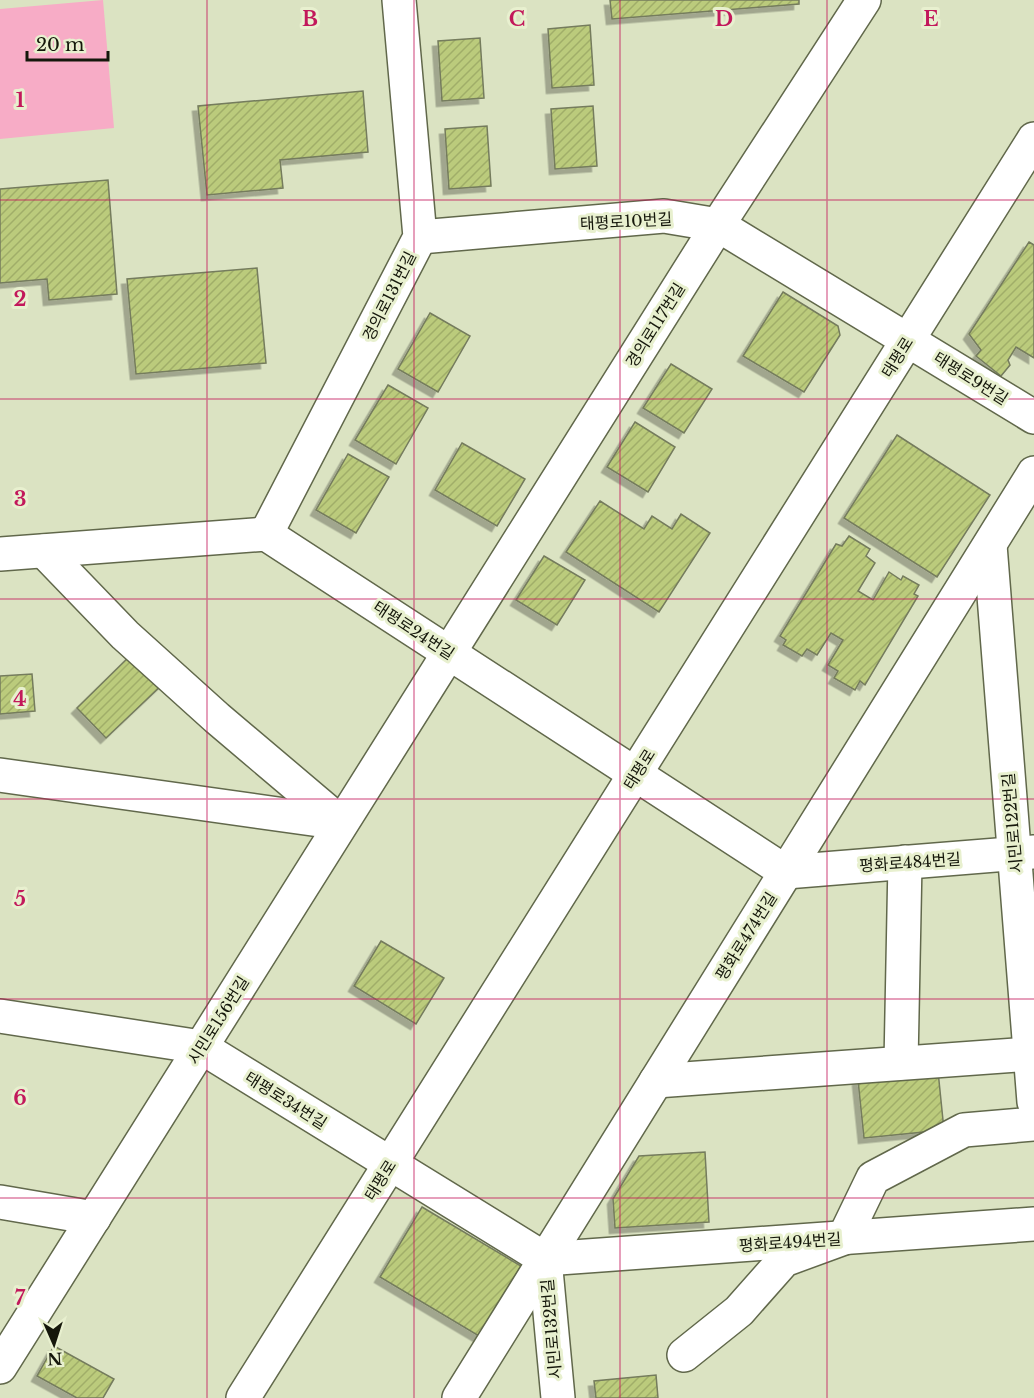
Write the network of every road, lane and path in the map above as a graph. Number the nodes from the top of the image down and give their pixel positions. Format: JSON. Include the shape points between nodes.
{"nodes":[{"id":1,"x":399,"y":0,"type":"edge"},
{"id":2,"x":864,"y":0,"type":"edge"},
{"id":3,"x":1034,"y":139,"type":"edge"},
{"id":4,"x":718,"y":225,"type":"junction"},
{"id":5,"x":420,"y":237,"type":"junction"},
{"id":6,"x":908,"y":339,"type":"junction"},
{"id":7,"x":1034,"y":417,"type":"edge"},
{"id":8,"x":1034,"y":473,"type":"edge"},
{"id":9,"x":266,"y":534,"type":"junction"},
{"id":10,"x":990,"y":544,"type":"junction"},
{"id":11,"x":44,"y":550,"type":"junction"},
{"id":12,"x":0,"y":554,"type":"edge"},
{"id":13,"x":448,"y":652,"type":"junction"},
{"id":14,"x":635,"y":774,"type":"junction"},
{"id":15,"x":0,"y":775,"type":"edge"},
{"id":16,"x":341,"y":823,"type":"junction"},
{"id":17,"x":1024,"y":853,"type":"edge"},
{"id":18,"x":905,"y":862,"type":"junction"},
{"id":19,"x":786,"y":872,"type":"junction"},
{"id":20,"x":0,"y":1016,"type":"edge"},
{"id":21,"x":201,"y":1047,"type":"junction"},
{"id":22,"x":1030,"y":1054,"type":"junction"},
{"id":23,"x":902,"y":1063,"type":"junction"},
{"id":24,"x":656,"y":1081,"type":"junction"},
{"id":25,"x":1034,"y":1102,"type":"edge"},
{"id":26,"x":1034,"y":1124,"type":"edge"},
{"id":27,"x":390,"y":1165,"type":"junction"},
{"id":28,"x":0,"y":1202,"type":"edge"},
{"id":29,"x":94,"y":1218,"type":"junction"},
{"id":30,"x":1034,"y":1224,"type":"edge"},
{"id":31,"x":844,"y":1238,"type":"junction"},
{"id":32,"x":545,"y":1259,"type":"junction"},
{"id":33,"x":684,"y":1355,"type":"dead end"},
{"id":34,"x":0,"y":1367,"type":"edge"},
{"id":35,"x":243,"y":1398,"type":"edge"},
{"id":36,"x":459,"y":1398,"type":"edge"},
{"id":37,"x":558,"y":1398,"type":"edge"}],
"edges":[{"from":1,"to":5,"type":"street","name":"경의로131번길"},
{"from":2,"to":4,"type":"street","name":"경의로117번길"},
{"from":3,"to":6,"type":"street","name":"태평로"},
{"from":4,"to":5,"type":"street","name":"태평로10번길","via":[[664,216]]},
{"from":4,"to":6,"type":"street","name":"태평로10번길"},
{"from":4,"to":13,"type":"street","name":"경의로117번길"},
{"from":5,"to":9,"type":"street","name":"경의로131번길"},
{"from":6,"to":7,"type":"street","name":"태평로9번길"},
{"from":6,"to":14,"type":"street","name":"태평로"},
{"from":8,"to":10,"type":"street","name":"평화로474번길"},
{"from":9,"to":11,"type":"street"},
{"from":9,"to":13,"type":"street","name":"태평로24번길"},
{"from":10,"to":17,"type":"street","name":"시민로122번길"},
{"from":10,"to":19,"type":"street","name":"평화로474번길"},
{"from":11,"to":12,"type":"street"},
{"from":11,"to":16,"type":"street","via":[[125,635]]},
{"from":13,"to":14,"type":"street","name":"태평로24번길"},
{"from":13,"to":16,"type":"street","name":"시민로156번길"},
{"from":14,"to":19,"type":"street","name":"태평로24번길"},
{"from":14,"to":27,"type":"street","name":"태평로"},
{"from":15,"to":16,"type":"street"},
{"from":16,"to":21,"type":"street","name":"시민로156번길"},
{"from":17,"to":18,"type":"street","name":"평화로484번길"},
{"from":17,"to":22,"type":"street","name":"시민로122번길"},
{"from":18,"to":19,"type":"street","name":"평화로484번길"},
{"from":18,"to":23,"type":"street"},
{"from":19,"to":24,"type":"street","name":"평화로474번길"},
{"from":20,"to":21,"type":"street","name":"태평로34번길"},
{"from":21,"to":27,"type":"street","name":"태평로34번길"},
{"from":21,"to":29,"type":"street","name":"시민로156번길"},
{"from":22,"to":23,"type":"street"},
{"from":22,"to":25,"type":"street","name":"시민로122번길"},
{"from":23,"to":24,"type":"street"},
{"from":24,"to":32,"type":"street","name":"평화로474번길"},
{"from":26,"to":31,"type":"street","via":[[964,1130],[873,1178]]},
{"from":27,"to":32,"type":"street","name":"태평로34번길"},
{"from":27,"to":35,"type":"street","name":"태평로"},
{"from":28,"to":29,"type":"street"},
{"from":29,"to":34,"type":"street","name":"시민로156번길"},
{"from":30,"to":31,"type":"street","name":"평화로494번길"},
{"from":31,"to":32,"type":"street","name":"평화로494번길"},
{"from":31,"to":33,"type":"street","via":[[784,1260],[739,1311]]},
{"from":32,"to":36,"type":"street","name":"평화로474번길"},
{"from":32,"to":37,"type":"street","name":"시민로132번길"}]}
